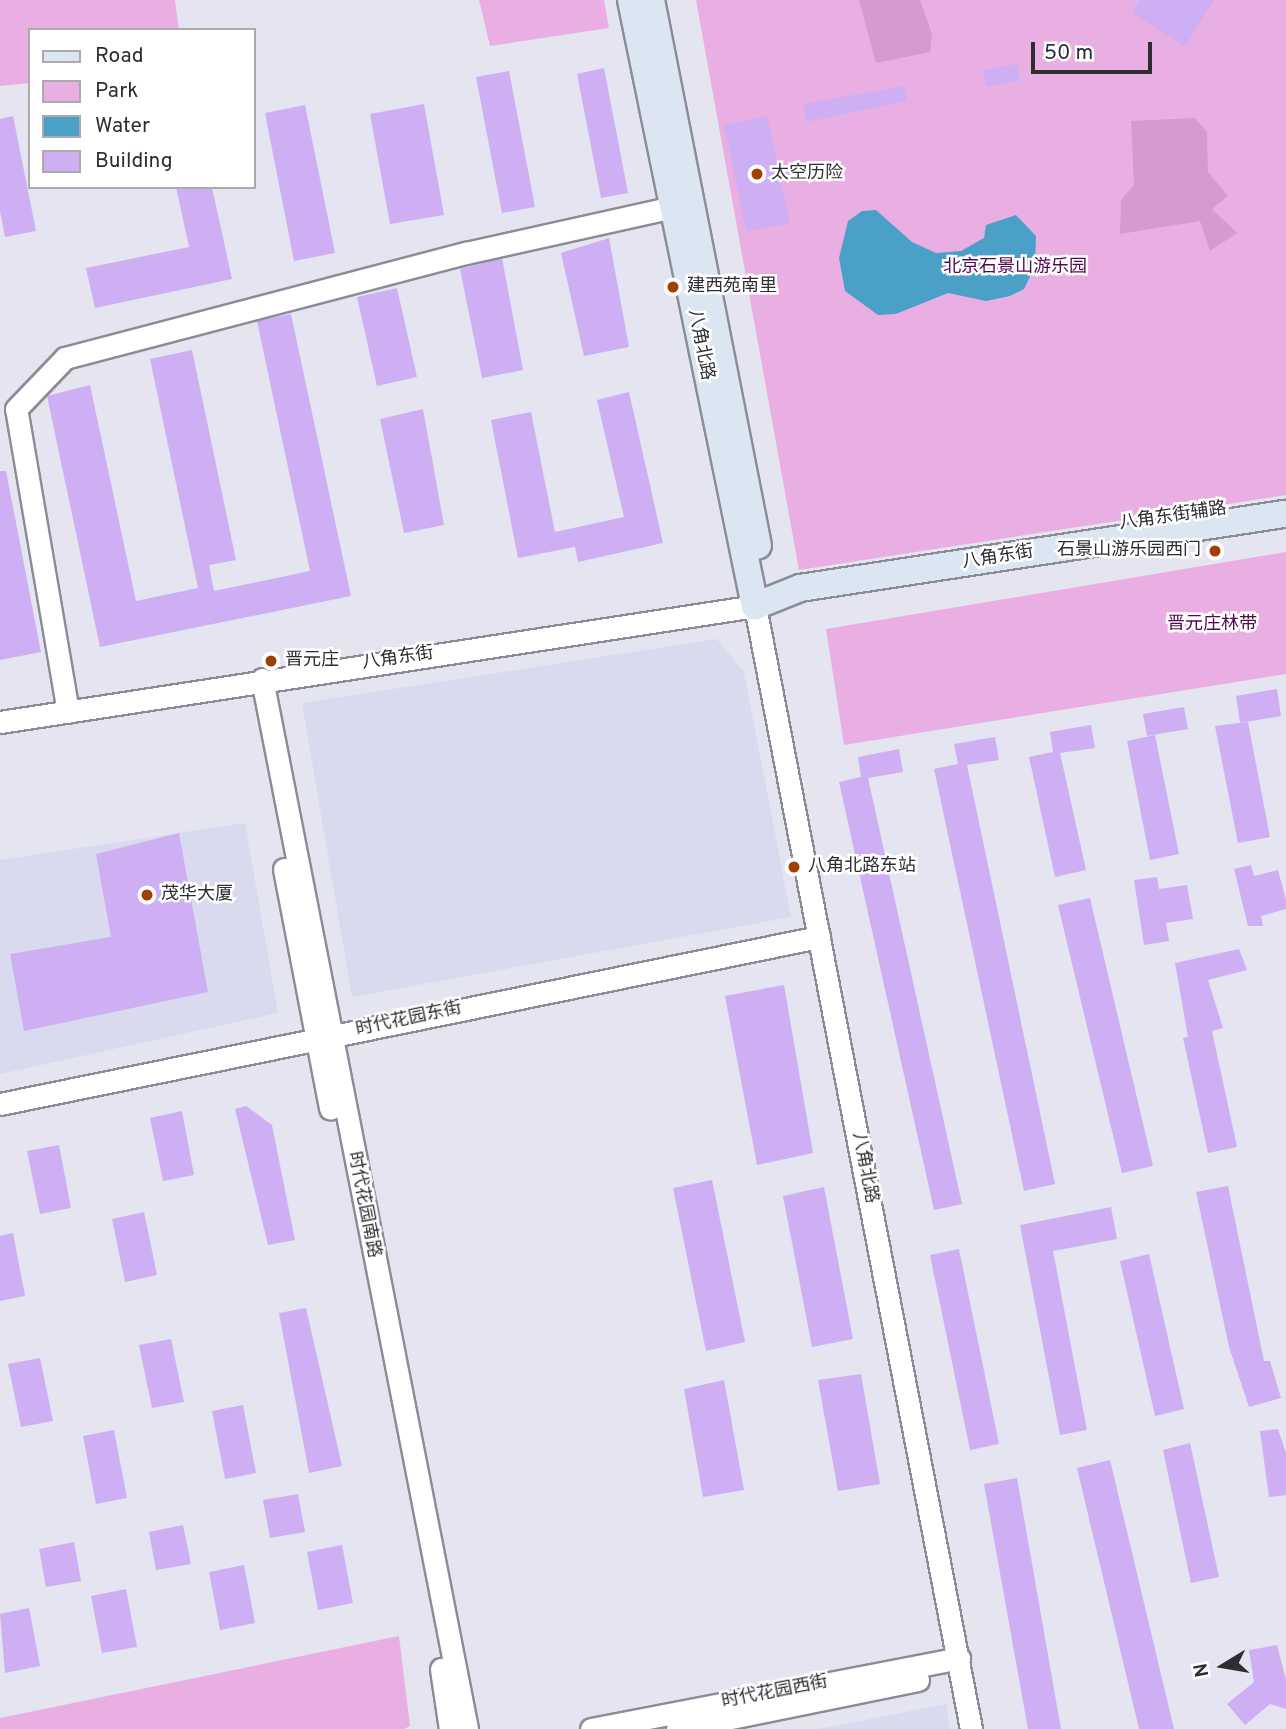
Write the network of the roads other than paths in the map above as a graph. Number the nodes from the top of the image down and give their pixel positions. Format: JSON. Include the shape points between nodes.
{"nodes":[{"id":1,"x":631,"y":0,"type":"edge"},
{"id":2,"x":651,"y":0,"type":"edge"},
{"id":3,"x":673,"y":207,"type":"junction"},
{"id":4,"x":8,"y":407,"type":"edge"},
{"id":5,"x":1286,"y":500,"type":"edge"},
{"id":6,"x":1286,"y":514,"type":"edge"},
{"id":7,"x":1286,"y":529,"type":"edge"},
{"id":8,"x":897,"y":573,"type":"junction"},
{"id":9,"x":755,"y":606,"type":"junction"},
{"id":10,"x":255,"y":680,"type":"junction"},
{"id":11,"x":68,"y":712,"type":"junction"},
{"id":12,"x":0,"y":722,"type":"edge"},
{"id":13,"x":819,"y":937,"type":"junction"},
{"id":14,"x":323,"y":1038,"type":"junction"},
{"id":15,"x":0,"y":1104,"type":"edge"},
{"id":16,"x":960,"y":1664,"type":"junction"},
{"id":17,"x":450,"y":1729,"type":"edge"},
{"id":18,"x":467,"y":1729,"type":"edge"},
{"id":19,"x":591,"y":1729,"type":"edge"},
{"id":20,"x":677,"y":1729,"type":"edge"},
{"id":21,"x":971,"y":1729,"type":"edge"}],
"edges":[{"from":1,"to":3,"type":"main road","name":"八角北路"},
{"from":2,"to":9,"type":"main road","name":"八角北路","via":[[763,571]]},
{"from":3,"to":4,"type":"street","via":[[466,253],[65,358]]},
{"from":3,"to":9,"type":"main road","name":"八角北路"},
{"from":4,"to":11,"type":"street"},
{"from":5,"to":8,"type":"main road","name":"八角东街辅路","via":[[1013,540]]},
{"from":6,"to":8,"type":"main road","name":"八角东街"},
{"from":7,"to":9,"type":"main road","name":"八角东街"},
{"from":8,"to":9,"type":"main road","name":"八角东街","via":[[800,588]]},
{"from":9,"to":10,"type":"street","name":"八角东街"},
{"from":9,"to":13,"type":"street","name":"八角北路"},
{"from":10,"to":11,"type":"street","name":"八角东街"},
{"from":10,"to":14,"type":"street","name":"时代花园南路"},
{"from":11,"to":12,"type":"street","name":"八角东街"},
{"from":13,"to":14,"type":"street","name":"时代花园东街"},
{"from":13,"to":16,"type":"street","name":"八角北路"},
{"from":14,"to":15,"type":"street","name":"时代花园东街"},
{"from":14,"to":17,"type":"street","name":"时代花园南路","via":[[430,1600]]},
{"from":14,"to":18,"type":"street","name":"时代花园南路"},
{"from":16,"to":19,"type":"street","name":"时代花园西街"},
{"from":16,"to":20,"type":"street","name":"时代花园西街"},
{"from":16,"to":21,"type":"street","name":"八角北路"}]}
